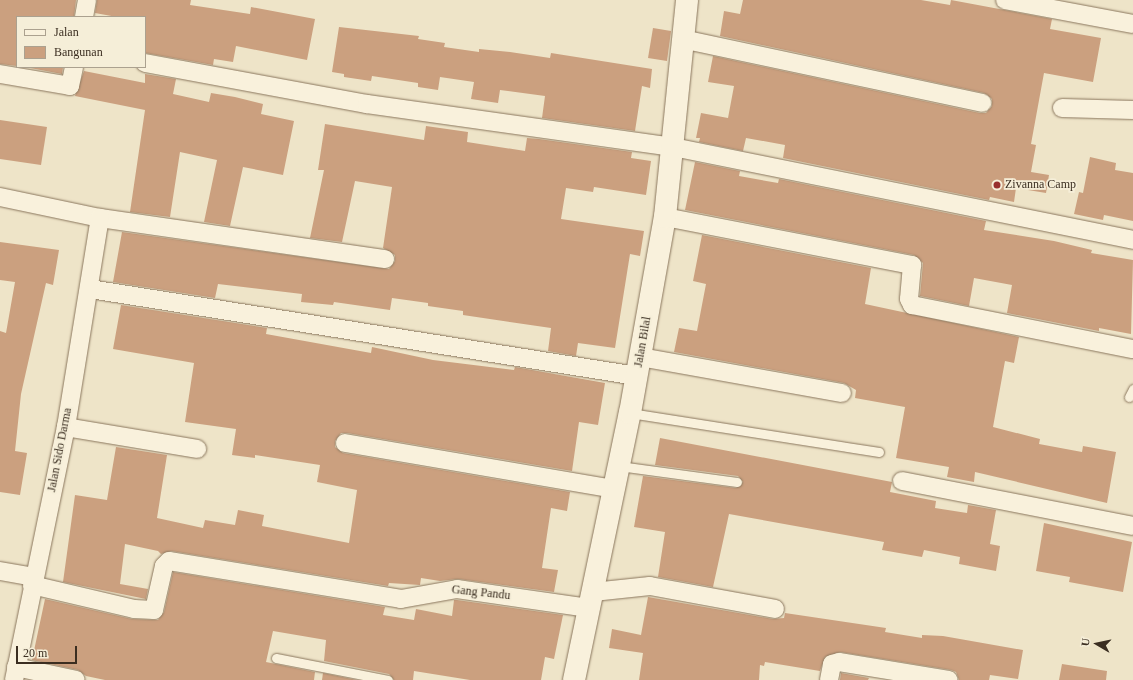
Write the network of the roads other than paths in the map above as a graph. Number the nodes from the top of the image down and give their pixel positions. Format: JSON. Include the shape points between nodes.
{"nodes":[{"id":1,"x":87,"y":0,"type":"edge"},
{"id":2,"x":687,"y":0,"type":"edge"},
{"id":3,"x":1005,"y":0,"type":"edge"},
{"id":4,"x":84,"y":16,"type":"edge"},
{"id":5,"x":1133,"y":24,"type":"edge"},
{"id":6,"x":682,"y":39,"type":"junction"},
{"id":7,"x":146,"y":63,"type":"edge"},
{"id":8,"x":74,"y":68,"type":"edge"},
{"id":9,"x":0,"y":74,"type":"edge"},
{"id":10,"x":982,"y":103,"type":"dead end"},
{"id":11,"x":1062,"y":108,"type":"dead end"},
{"id":12,"x":1133,"y":110,"type":"edge"},
{"id":13,"x":673,"y":147,"type":"junction"},
{"id":14,"x":0,"y":197,"type":"edge"},
{"id":15,"x":665,"y":217,"type":"junction"},
{"id":16,"x":100,"y":218,"type":"junction"},
{"id":17,"x":1133,"y":240,"type":"edge"},
{"id":18,"x":385,"y":258,"type":"dead end"},
{"id":19,"x":90,"y":289,"type":"junction"},
{"id":20,"x":1133,"y":349,"type":"edge"},
{"id":21,"x":638,"y":367,"type":"junction"},
{"id":22,"x":842,"y":394,"type":"dead end"},
{"id":23,"x":630,"y":413,"type":"junction"},
{"id":24,"x":66,"y":427,"type":"junction"},
{"id":25,"x":345,"y":442,"type":"dead end"},
{"id":26,"x":196,"y":449,"type":"dead end"},
{"id":27,"x":878,"y":452,"type":"dead end"},
{"id":28,"x":619,"y":466,"type":"junction"},
{"id":29,"x":902,"y":481,"type":"dead end"},
{"id":30,"x":737,"y":482,"type":"dead end"},
{"id":31,"x":614,"y":489,"type":"junction"},
{"id":32,"x":1133,"y":526,"type":"edge"},
{"id":33,"x":0,"y":571,"type":"edge"},
{"id":34,"x":33,"y":581,"type":"junction"},
{"id":35,"x":591,"y":600,"type":"junction"},
{"id":36,"x":775,"y":609,"type":"dead end"},
{"id":37,"x":276,"y":658,"type":"dead end"},
{"id":38,"x":15,"y":673,"type":"edge"},
{"id":39,"x":76,"y":680,"type":"edge"},
{"id":40,"x":388,"y":680,"type":"edge"},
{"id":41,"x":574,"y":680,"type":"edge"},
{"id":42,"x":828,"y":680,"type":"edge"},
{"id":43,"x":949,"y":680,"type":"edge"}],
"edges":[{"from":1,"to":4,"type":"street"},
{"from":2,"to":6,"type":"main road","name":"Jalan Bilal"},
{"from":3,"to":5,"type":"street"},
{"from":6,"to":10,"type":"street"},
{"from":6,"to":13,"type":"main road","name":"Jalan Bilal"},
{"from":7,"to":13,"type":"street","via":[[367,104]]},
{"from":8,"to":9,"type":"street","via":[[70,86]]},
{"from":11,"to":12,"type":"street"},
{"from":13,"to":15,"type":"main road","name":"Jalan Bilal"},
{"from":13,"to":17,"type":"street"},
{"from":14,"to":16,"type":"street"},
{"from":15,"to":20,"type":"street","via":[[912,265],[908,299],[912,305]]},
{"from":15,"to":21,"type":"main road","name":"Jalan Bilal"},
{"from":16,"to":18,"type":"street"},
{"from":16,"to":19,"type":"street","name":"Jalan Sido Darma"},
{"from":19,"to":21,"type":"street"},
{"from":19,"to":24,"type":"street","name":"Jalan Sido Darma"},
{"from":21,"to":22,"type":"street"},
{"from":21,"to":23,"type":"main road","name":"Jalan Bilal"},
{"from":23,"to":27,"type":"lane"},
{"from":23,"to":28,"type":"main road","name":"Jalan Bilal"},
{"from":24,"to":26,"type":"street"},
{"from":24,"to":34,"type":"street","name":"Jalan Sido Darma"},
{"from":25,"to":31,"type":"street"},
{"from":28,"to":30,"type":"lane"},
{"from":28,"to":31,"type":"main road","name":"Jalan Bilal"},
{"from":29,"to":32,"type":"street"},
{"from":31,"to":35,"type":"main road","name":"Jalan Bilal"},
{"from":33,"to":34,"type":"street"},
{"from":34,"to":35,"type":"street","name":"Gang Pandu","via":[[144,610],[154,610],[164,566],[169,561],[400,599],[457,589]]},
{"from":34,"to":38,"type":"street","name":"Jalan Sido Darma"},
{"from":35,"to":36,"type":"street","name":"Gang Pandu","via":[[650,586]]},
{"from":35,"to":41,"type":"main road","name":"Jalan Bilal"},
{"from":37,"to":40,"type":"lane"},
{"from":38,"to":39,"type":"street"},
{"from":42,"to":43,"type":"street","via":[[832,664],[839,662]]}]}
